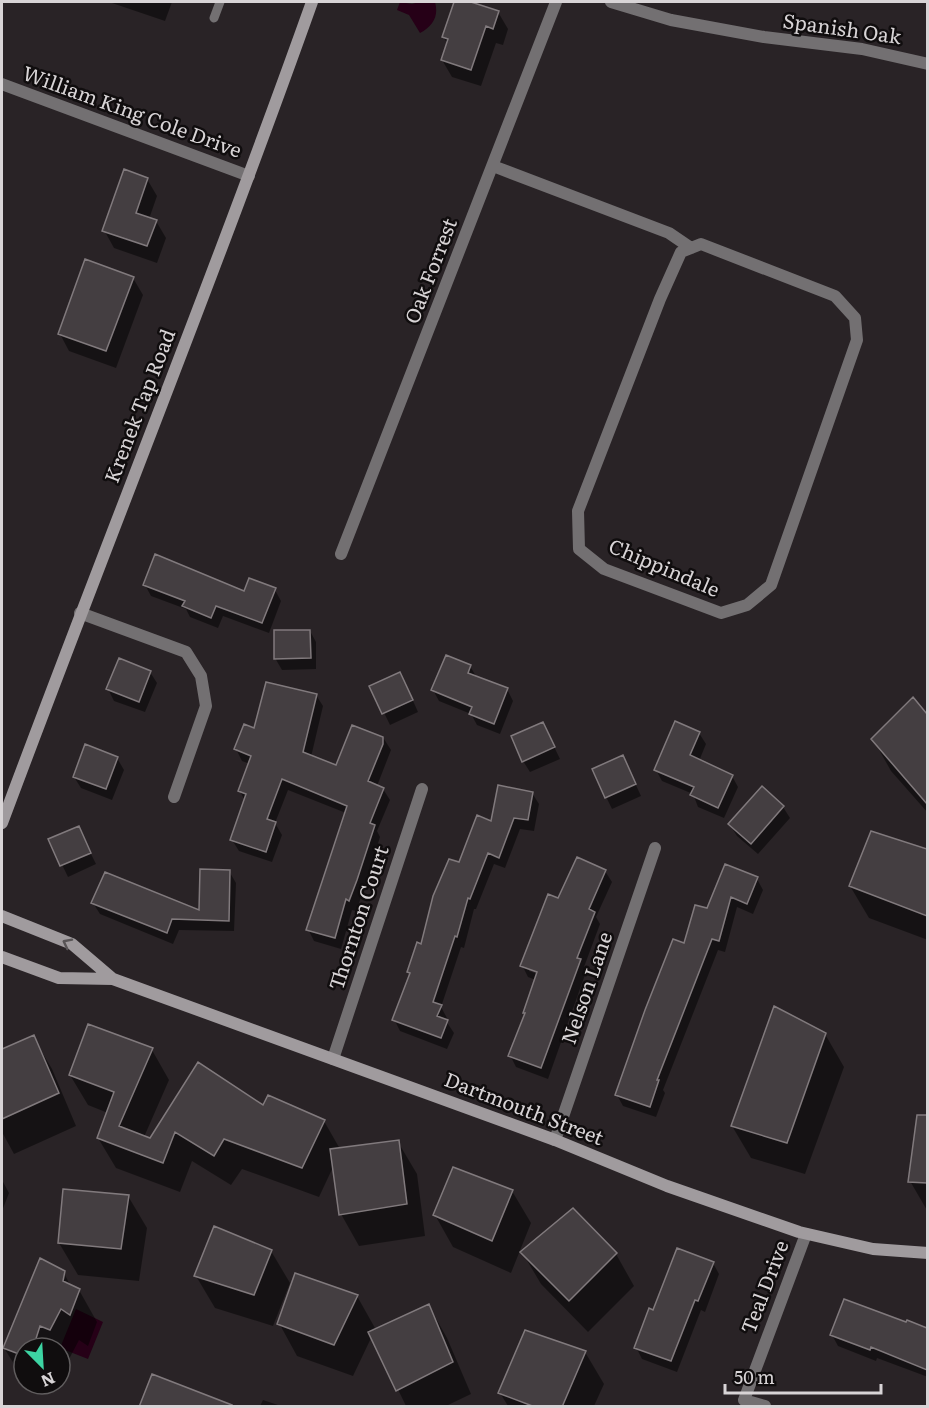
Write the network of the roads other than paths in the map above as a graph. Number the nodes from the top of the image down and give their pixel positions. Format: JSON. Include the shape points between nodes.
{"nodes":[{"id":1,"x":220,"y":2,"type":"edge"},
{"id":2,"x":312,"y":2,"type":"edge"},
{"id":3,"x":555,"y":2,"type":"edge"},
{"id":4,"x":611,"y":2,"type":"edge"},
{"id":5,"x":214,"y":18,"type":"dead end"},
{"id":6,"x":927,"y":64,"type":"edge"},
{"id":7,"x":2,"y":84,"type":"edge"},
{"id":8,"x":493,"y":166,"type":"junction"},
{"id":9,"x":249,"y":176,"type":"junction"},
{"id":10,"x":691,"y":248,"type":"junction"},
{"id":11,"x":341,"y":554,"type":"dead end"},
{"id":12,"x":80,"y":613,"type":"junction"},
{"id":13,"x":422,"y":789,"type":"dead end"},
{"id":14,"x":174,"y":796,"type":"dead end"},
{"id":15,"x":2,"y":823,"type":"edge"},
{"id":16,"x":655,"y":848,"type":"dead end"},
{"id":17,"x":2,"y":916,"type":"edge"},
{"id":18,"x":2,"y":957,"type":"edge"},
{"id":19,"x":113,"y":979,"type":"junction"},
{"id":20,"x":333,"y":1059,"type":"junction"},
{"id":21,"x":555,"y":1140,"type":"junction"},
{"id":22,"x":806,"y":1234,"type":"junction"},
{"id":23,"x":927,"y":1253,"type":"edge"},
{"id":24,"x":765,"y":1407,"type":"edge"}],
"edges":[{"from":1,"to":5,"type":"lane"},
{"from":2,"to":9,"type":"street","name":"Krenek Tap Road"},
{"from":3,"to":8,"type":"street","name":"Oak Forrest"},
{"from":4,"to":6,"type":"street","name":"Spanish Oak","via":[[672,20],[862,49]]},
{"from":7,"to":9,"type":"street","name":"William King Cole Drive"},
{"from":8,"to":10,"type":"street","name":"Chippindale","via":[[669,233]]},
{"from":8,"to":11,"type":"street","name":"Oak Forrest"},
{"from":9,"to":12,"type":"street","name":"Krenek Tap Road"},
{"from":10,"to":10,"type":"street","name":"Chippindale","via":[[681,252],[660,299],[578,511],[579,549],[604,569],[721,613],[747,604],[771,585],[857,340],[855,318],[835,296],[701,244]]},
{"from":12,"to":14,"type":"street","via":[[186,652],[201,676],[207,706]]},
{"from":12,"to":15,"type":"street","name":"Krenek Tap Road"},
{"from":13,"to":20,"type":"street","name":"Thornton Court"},
{"from":16,"to":21,"type":"street","name":"Nelson Lane"},
{"from":19,"to":17,"type":"street","name":"Dartmouth Street","one_way":true,"via":[[72,944]]},
{"from":18,"to":19,"type":"street","name":"Dartmouth Street","via":[[59,978]]},
{"from":19,"to":20,"type":"street","name":"Dartmouth Street"},
{"from":20,"to":21,"type":"street","name":"Dartmouth Street"},
{"from":21,"to":22,"type":"street","name":"Dartmouth Street","via":[[667,1186]]},
{"from":22,"to":23,"type":"street","name":"Dartmouth Street","via":[[873,1249]]},
{"from":22,"to":24,"type":"street","name":"Teal Drive","via":[[744,1400]]}]}
